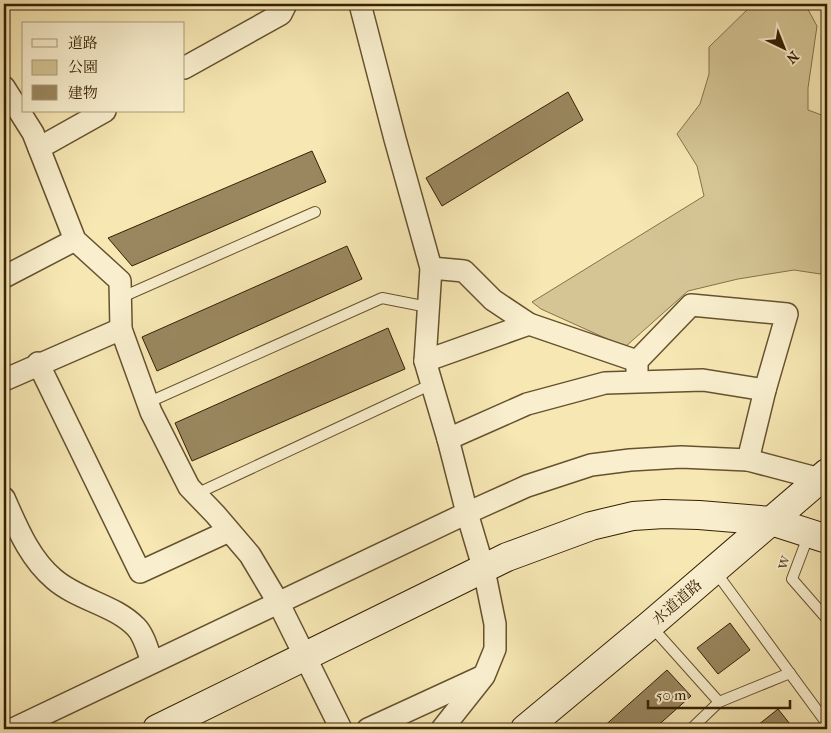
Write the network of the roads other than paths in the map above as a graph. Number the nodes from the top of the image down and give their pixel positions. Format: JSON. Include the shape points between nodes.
{"nodes":[{"id":1,"x":286,"y":4,"type":"edge"},
{"id":2,"x":360,"y":4,"type":"edge"},
{"id":3,"x":185,"y":67,"type":"edge"},
{"id":4,"x":4,"y":87,"type":"edge"},
{"id":5,"x":104,"y":112,"type":"edge"},
{"id":6,"x":39,"y":148,"type":"junction"},
{"id":7,"x":315,"y":212,"type":"dead end"},
{"id":8,"x":75,"y":240,"type":"junction"},
{"id":9,"x":431,"y":268,"type":"junction"},
{"id":10,"x":4,"y":277,"type":"edge"},
{"id":11,"x":120,"y":298,"type":"junction"},
{"id":12,"x":428,"y":307,"type":"junction"},
{"id":13,"x":529,"y":324,"type":"junction"},
{"id":14,"x":121,"y":328,"type":"junction"},
{"id":15,"x":425,"y":361,"type":"junction"},
{"id":16,"x":38,"y":363,"type":"junction"},
{"id":17,"x":637,"y":371,"type":"junction"},
{"id":18,"x":4,"y":380,"type":"edge"},
{"id":19,"x":432,"y":384,"type":"junction"},
{"id":20,"x":765,"y":390,"type":"junction"},
{"id":21,"x":147,"y":403,"type":"junction"},
{"id":22,"x":448,"y":439,"type":"junction"},
{"id":23,"x":748,"y":460,"type":"junction"},
{"id":24,"x":824,"y":476,"type":"edge"},
{"id":25,"x":196,"y":494,"type":"junction"},
{"id":26,"x":4,"y":498,"type":"edge"},
{"id":27,"x":467,"y":513,"type":"junction"},
{"id":28,"x":771,"y":521,"type":"junction"},
{"id":29,"x":229,"y":531,"type":"junction"},
{"id":30,"x":818,"y":536,"type":"edge"},
{"id":31,"x":484,"y":570,"type":"junction"},
{"id":32,"x":714,"y":570,"type":"junction"},
{"id":33,"x":278,"y":602,"type":"junction"},
{"id":34,"x":827,"y":619,"type":"edge"},
{"id":35,"x":650,"y":625,"type":"junction"},
{"id":36,"x":306,"y":657,"type":"junction"},
{"id":37,"x":152,"y":662,"type":"junction"},
{"id":38,"x":790,"y":673,"type":"junction"},
{"id":39,"x":484,"y":676,"type":"junction"},
{"id":40,"x":719,"y":702,"type":"junction"},
{"id":41,"x":825,"y":724,"type":"edge"},
{"id":42,"x":13,"y":729,"type":"edge"},
{"id":43,"x":157,"y":729,"type":"edge"},
{"id":44,"x":341,"y":729,"type":"edge"},
{"id":45,"x":368,"y":729,"type":"edge"},
{"id":46,"x":442,"y":729,"type":"edge"},
{"id":47,"x":525,"y":729,"type":"edge"},
{"id":48,"x":691,"y":729,"type":"edge"}],
"edges":[{"from":1,"to":3,"type":"street","via":[[280,14]]},
{"from":2,"to":9,"type":"street"},
{"from":4,"to":6,"type":"street"},
{"from":5,"to":6,"type":"street"},
{"from":6,"to":8,"type":"street"},
{"from":7,"to":11,"type":"lane"},
{"from":8,"to":10,"type":"street"},
{"from":8,"to":11,"type":"street","via":[[120,281]]},
{"from":9,"to":12,"type":"street"},
{"from":9,"to":13,"type":"street","via":[[464,271],[493,300]]},
{"from":11,"to":14,"type":"street"},
{"from":12,"to":15,"type":"street"},
{"from":12,"to":21,"type":"lane","via":[[382,298]]},
{"from":13,"to":15,"type":"street"},
{"from":13,"to":17,"type":"street"},
{"from":14,"to":16,"type":"street"},
{"from":14,"to":21,"type":"street"},
{"from":15,"to":19,"type":"street"},
{"from":16,"to":18,"type":"street"},
{"from":16,"to":29,"type":"street","via":[[140,572]]},
{"from":17,"to":20,"type":"street"},
{"from":17,"to":20,"type":"street","via":[[691,305],[787,314]]},
{"from":17,"to":22,"type":"street","via":[[527,404]]},
{"from":19,"to":22,"type":"street"},
{"from":19,"to":25,"type":"lane"},
{"from":20,"to":23,"type":"street"},
{"from":21,"to":25,"type":"street"},
{"from":22,"to":27,"type":"street"},
{"from":23,"to":24,"type":"street"},
{"from":23,"to":27,"type":"street","via":[[681,457],[591,465],[527,486]]},
{"from":24,"to":28,"type":"street","name":"水道道路"},
{"from":25,"to":29,"type":"street"},
{"from":26,"to":37,"type":"street","via":[[27,547],[48,573],[70,591],[124,617],[138,628]]},
{"from":27,"to":31,"type":"street"},
{"from":27,"to":33,"type":"street"},
{"from":28,"to":30,"type":"street"},
{"from":28,"to":31,"type":"street","via":[[699,515],[633,516],[551,540]]},
{"from":28,"to":32,"type":"street","name":"水道道路"},
{"from":29,"to":33,"type":"street","via":[[250,555]]},
{"from":30,"to":34,"type":"lane","name":"ｗ","via":[[792,579]]},
{"from":31,"to":36,"type":"street"},
{"from":31,"to":39,"type":"street","via":[[495,624],[495,650]]},
{"from":32,"to":35,"type":"street","name":"水道道路"},
{"from":32,"to":38,"type":"lane"},
{"from":33,"to":36,"type":"street"},
{"from":33,"to":37,"type":"street"},
{"from":35,"to":40,"type":"lane"},
{"from":35,"to":47,"type":"street","name":"水道道路"},
{"from":36,"to":43,"type":"street"},
{"from":36,"to":44,"type":"street"},
{"from":37,"to":42,"type":"street"},
{"from":38,"to":40,"type":"lane"},
{"from":38,"to":41,"type":"lane"},
{"from":39,"to":45,"type":"street"},
{"from":39,"to":46,"type":"street"},
{"from":40,"to":48,"type":"lane"}]}
